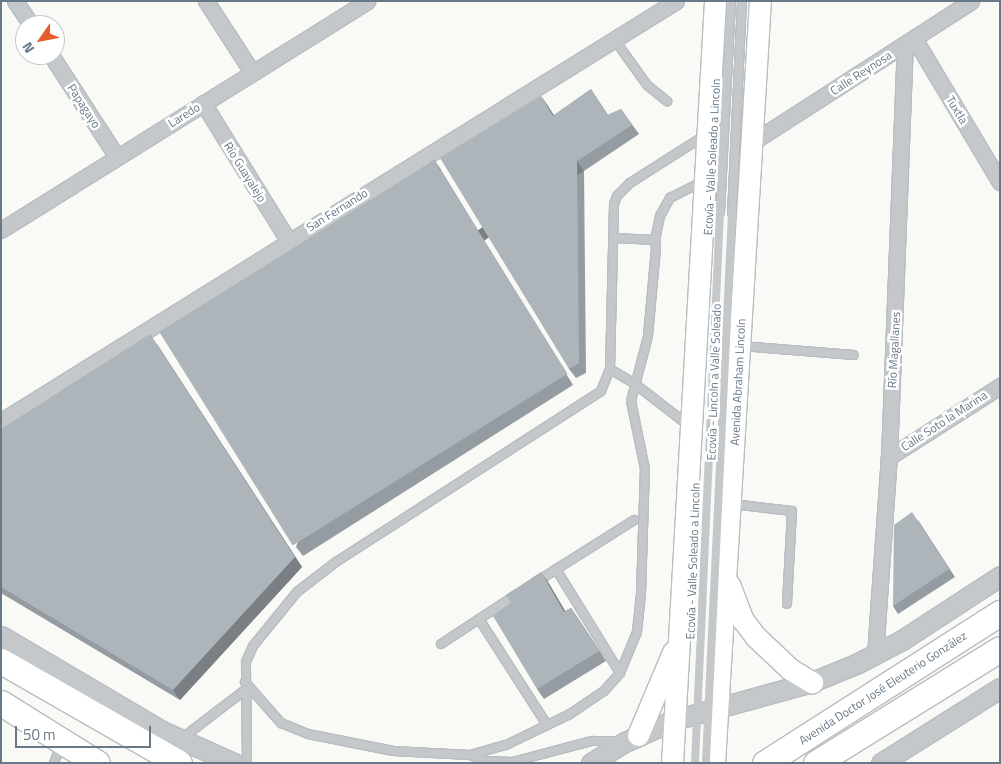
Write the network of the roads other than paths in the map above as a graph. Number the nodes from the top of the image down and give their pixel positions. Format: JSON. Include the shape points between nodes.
{"nodes":[{"id":1,"x":16,"y":1,"type":"edge"},
{"id":2,"x":206,"y":1,"type":"edge"},
{"id":3,"x":367,"y":1,"type":"edge"},
{"id":4,"x":676,"y":1,"type":"edge"},
{"id":5,"x":715,"y":1,"type":"edge"},
{"id":6,"x":731,"y":1,"type":"edge"},
{"id":7,"x":742,"y":1,"type":"edge"},
{"id":8,"x":760,"y":1,"type":"edge"},
{"id":9,"x":971,"y":1,"type":"edge"},
{"id":10,"x":25,"y":15,"type":"edge"},
{"id":11,"x":614,"y":39,"type":"junction"},
{"id":12,"x":909,"y":41,"type":"junction"},
{"id":13,"x":57,"y":65,"type":"edge"},
{"id":14,"x":252,"y":72,"type":"junction"},
{"id":15,"x":667,"y":101,"type":"dead end"},
{"id":16,"x":203,"y":103,"type":"junction"},
{"id":17,"x":708,"y":134,"type":"junction"},
{"id":18,"x":751,"y":142,"type":"junction"},
{"id":19,"x":117,"y":157,"type":"junction"},
{"id":20,"x":705,"y":180,"type":"junction"},
{"id":21,"x":1000,"y":182,"type":"edge"},
{"id":22,"x":1,"y":230,"type":"edge"},
{"id":23,"x":615,"y":238,"type":"junction"},
{"id":24,"x":288,"y":240,"type":"junction"},
{"id":25,"x":655,"y":240,"type":"junction"},
{"id":26,"x":740,"y":346,"type":"junction"},
{"id":27,"x":854,"y":355,"type":"dead end"},
{"id":28,"x":610,"y":369,"type":"junction"},
{"id":29,"x":635,"y":384,"type":"junction"},
{"id":30,"x":1000,"y":386,"type":"edge"},
{"id":31,"x":1,"y":421,"type":"edge"},
{"id":32,"x":691,"y":437,"type":"junction"},
{"id":33,"x":889,"y":457,"type":"junction"},
{"id":34,"x":734,"y":464,"type":"junction"},
{"id":35,"x":688,"y":503,"type":"junction"},
{"id":36,"x":731,"y":504,"type":"junction"},
{"id":37,"x":634,"y":520,"type":"dead end"},
{"id":38,"x":556,"y":569,"type":"junction"},
{"id":39,"x":726,"y":574,"type":"junction"},
{"id":40,"x":1000,"y":576,"type":"edge"},
{"id":41,"x":786,"y":604,"type":"dead end"},
{"id":42,"x":1000,"y":613,"type":"edge"},
{"id":43,"x":479,"y":619,"type":"junction"},
{"id":44,"x":1,"y":636,"type":"edge"},
{"id":45,"x":680,"y":636,"type":"junction"},
{"id":46,"x":441,"y":644,"type":"dead end"},
{"id":47,"x":1000,"y":649,"type":"edge"},
{"id":48,"x":876,"y":655,"type":"junction"},
{"id":49,"x":1,"y":661,"type":"edge"},
{"id":50,"x":620,"y":673,"type":"junction"},
{"id":51,"x":812,"y":682,"type":"junction"},
{"id":52,"x":245,"y":686,"type":"junction"},
{"id":53,"x":1000,"y":688,"type":"edge"},
{"id":54,"x":1,"y":702,"type":"edge"},
{"id":55,"x":718,"y":708,"type":"junction"},
{"id":56,"x":674,"y":720,"type":"junction"},
{"id":57,"x":547,"y":725,"type":"junction"},
{"id":58,"x":632,"y":738,"type":"junction"},
{"id":59,"x":179,"y":751,"type":"edge"},
{"id":60,"x":58,"y":752,"type":"edge"},
{"id":61,"x":470,"y":755,"type":"junction"},
{"id":62,"x":98,"y":763,"type":"edge"},
{"id":63,"x":234,"y":763,"type":"edge"},
{"id":64,"x":247,"y":763,"type":"edge"},
{"id":65,"x":591,"y":763,"type":"edge"},
{"id":66,"x":672,"y":763,"type":"edge"},
{"id":67,"x":695,"y":763,"type":"edge"},
{"id":68,"x":706,"y":763,"type":"edge"},
{"id":69,"x":714,"y":763,"type":"edge"},
{"id":70,"x":765,"y":763,"type":"edge"},
{"id":71,"x":816,"y":763,"type":"edge"},
{"id":72,"x":881,"y":763,"type":"edge"}],
"edges":[{"from":1,"to":10,"type":"street"},
{"from":2,"to":14,"type":"street"},
{"from":3,"to":14,"type":"street","name":"Laredo"},
{"from":4,"to":11,"type":"street","name":"San Fernando"},
{"from":5,"to":17,"type":"main road"},
{"from":6,"to":67,"type":"lane","name":"Ecovía - Valle Soleado a Lincoln","bridge":true},
{"from":7,"to":68,"type":"lane","name":"Ecovía - Lincoln a Valle Soleado","bridge":true},
{"from":8,"to":18,"type":"main road","name":"Avenida Abraham Lincoln"},
{"from":9,"to":12,"type":"street","name":"Calle Reynosa"},
{"from":11,"to":15,"type":"lane","via":[[647,85]]},
{"from":11,"to":24,"type":"street","name":"San Fernando"},
{"from":12,"to":18,"type":"street","name":"Calle Reynosa"},
{"from":12,"to":21,"type":"street","name":"Tuxtla"},
{"from":12,"to":33,"type":"street","name":"Río Magallanes"},
{"from":13,"to":19,"type":"street","name":"Papagayo"},
{"from":14,"to":16,"type":"street","name":"Laredo"},
{"from":16,"to":19,"type":"street","name":"Laredo"},
{"from":16,"to":24,"type":"street","name":"Río Guayalejo"},
{"from":17,"to":20,"type":"main road"},
{"from":17,"to":23,"type":"lane","via":[[622,190],[614,204]]},
{"from":18,"to":26,"type":"main road","name":"Avenida Abraham Lincoln"},
{"from":19,"to":22,"type":"street","name":"Laredo"},
{"from":20,"to":25,"type":"lane","via":[[670,198],[660,216]]},
{"from":20,"to":32,"type":"main road"},
{"from":23,"to":25,"type":"lane"},
{"from":23,"to":28,"type":"lane"},
{"from":24,"to":31,"type":"street","name":"San Fernando"},
{"from":25,"to":29,"type":"lane","via":[[653,304]]},
{"from":26,"to":27,"type":"lane"},
{"from":26,"to":34,"type":"main road","name":"Avenida Abraham Lincoln"},
{"from":28,"to":29,"type":"lane"},
{"from":28,"to":52,"type":"lane","via":[[601,391],[592,400],[497,456],[309,581],[254,646],[246,662]]},
{"from":29,"to":32,"type":"lane"},
{"from":29,"to":50,"type":"lane","via":[[631,412],[642,449],[646,504],[637,632]]},
{"from":30,"to":33,"type":"street","name":"Calle Soto la Marina"},
{"from":32,"to":34,"type":"main road","via":[[704,464],[720,467]]},
{"from":32,"to":35,"type":"main road"},
{"from":33,"to":48,"type":"street","name":"Río Magallanes"},
{"from":34,"to":36,"type":"main road","name":"Avenida Abraham Lincoln"},
{"from":35,"to":36,"type":"main road","via":[[710,490]]},
{"from":35,"to":45,"type":"main road"},
{"from":36,"to":39,"type":"main road","name":"Avenida Abraham Lincoln"},
{"from":36,"to":41,"type":"lane","via":[[792,511]]},
{"from":37,"to":38,"type":"lane"},
{"from":38,"to":43,"type":"lane"},
{"from":38,"to":50,"type":"lane"},
{"from":39,"to":51,"type":"main road","via":[[735,604],[756,637],[790,669]]},
{"from":39,"to":55,"type":"main road","name":"Avenida Abraham Lincoln"},
{"from":40,"to":48,"type":"street"},
{"from":42,"to":70,"type":"highway","name":"Avenida Doctor José Eleuterio González"},
{"from":43,"to":46,"type":"lane"},
{"from":43,"to":57,"type":"lane"},
{"from":44,"to":59,"type":"street"},
{"from":45,"to":56,"type":"main road"},
{"from":45,"to":58,"type":"main road"},
{"from":47,"to":71,"type":"highway","name":"Avenida Doctor José Eleuterio González"},
{"from":48,"to":51,"type":"street"},
{"from":49,"to":59,"type":"highway"},
{"from":50,"to":57,"type":"lane","via":[[590,702]]},
{"from":51,"to":55,"type":"street"},
{"from":52,"to":59,"type":"lane"},
{"from":52,"to":61,"type":"lane","via":[[281,722],[308,734],[393,751]]},
{"from":52,"to":64,"type":"lane"},
{"from":53,"to":72,"type":"street"},
{"from":54,"to":60,"type":"highway"},
{"from":55,"to":56,"type":"street"},
{"from":55,"to":69,"type":"main road","name":"Avenida Abraham Lincoln"},
{"from":56,"to":58,"type":"street"},
{"from":56,"to":66,"type":"main road"},
{"from":57,"to":61,"type":"lane","via":[[506,744]]},
{"from":58,"to":61,"type":"lane","via":[[592,740],[512,762],[485,761]]},
{"from":58,"to":65,"type":"street"},
{"from":59,"to":63,"type":"street"},
{"from":60,"to":62,"type":"highway"}]}
